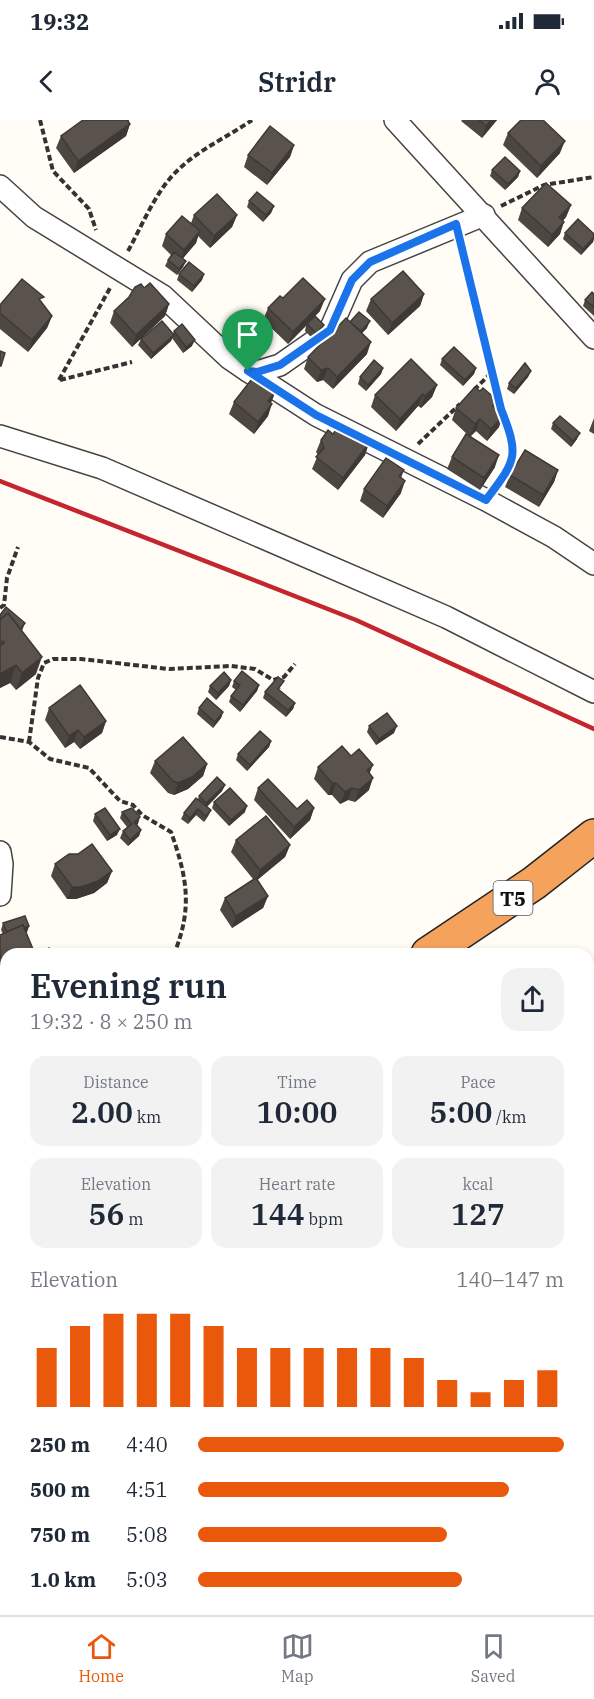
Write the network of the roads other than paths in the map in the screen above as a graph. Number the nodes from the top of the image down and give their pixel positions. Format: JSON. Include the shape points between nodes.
{"nodes":[{"id":1,"x":395,"y":120,"type":"edge"},
{"id":2,"x":0,"y":186,"type":"edge"},
{"id":3,"x":484,"y":215,"type":"junction"},
{"id":4,"x":594,"y":338,"type":"edge"},
{"id":5,"x":248,"y":371,"type":"junction"},
{"id":6,"x":0,"y":436,"type":"edge"},
{"id":7,"x":594,"y":564,"type":"edge"},
{"id":8,"x":594,"y":692,"type":"edge"},
{"id":9,"x":594,"y":836,"type":"edge"},
{"id":10,"x":0,"y":852,"type":"edge"},
{"id":11,"x":0,"y":895,"type":"edge"},
{"id":12,"x":437,"y":948,"type":"edge"}],
"edges":[{"from":1,"to":3,"type":"street"},
{"from":2,"to":5,"type":"street","via":[[34,217],[163,296]]},
{"from":3,"to":4,"type":"street"},
{"from":3,"to":5,"type":"street","via":[[370,262],[352,280],[330,330],[280,365]]},
{"from":5,"to":7,"type":"street","via":[[316,415],[486,500]]},
{"from":6,"to":8,"type":"street","via":[[102,468],[446,617]]},
{"from":9,"to":12,"type":"highway","number":"T5","via":[[534,883]]},
{"from":10,"to":11,"type":"street"}]}
